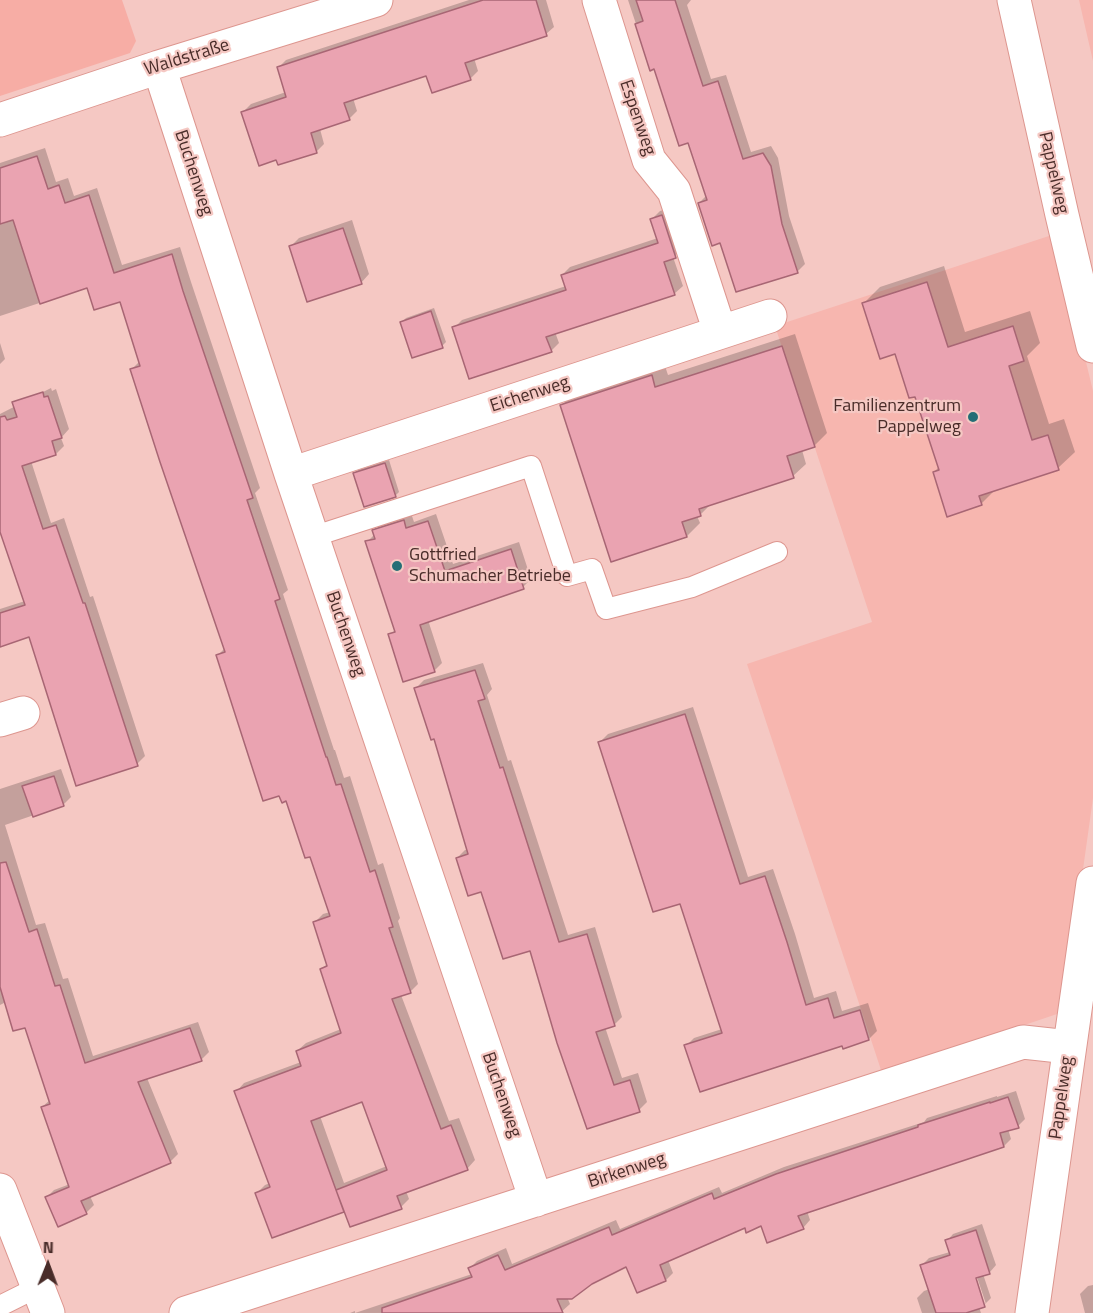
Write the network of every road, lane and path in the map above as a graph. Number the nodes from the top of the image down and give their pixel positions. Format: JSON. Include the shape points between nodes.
{"nodes":[{"id":1,"x":376,"y":0,"type":"edge"},
{"id":2,"x":599,"y":0,"type":"edge"},
{"id":3,"x":1014,"y":0,"type":"edge"},
{"id":4,"x":159,"y":67,"type":"junction"},
{"id":5,"x":0,"y":120,"type":"edge"},
{"id":6,"x":770,"y":316,"type":"dead end"},
{"id":7,"x":720,"y":332,"type":"junction"},
{"id":8,"x":1093,"y":346,"type":"edge"},
{"id":9,"x":291,"y":474,"type":"junction"},
{"id":10,"x":312,"y":537,"type":"junction"},
{"id":11,"x":777,"y":552,"type":"dead end"},
{"id":12,"x":1093,"y":883,"type":"edge"},
{"id":13,"x":1069,"y":1047,"type":"junction"},
{"id":14,"x":0,"y":1190,"type":"edge"},
{"id":15,"x":536,"y":1200,"type":"junction"},
{"id":16,"x":43,"y":1300,"type":"edge"},
{"id":17,"x":0,"y":1306,"type":"edge"},
{"id":18,"x":186,"y":1313,"type":"edge"},
{"id":19,"x":1032,"y":1313,"type":"edge"}],
"edges":[{"from":1,"to":4,"type":"street","name":"Waldstraße"},
{"from":2,"to":7,"type":"street","name":"Espenweg","via":[[649,160],[674,191]]},
{"from":3,"to":8,"type":"street","name":"Pappelweg"},
{"from":4,"to":5,"type":"street","name":"Waldstraße"},
{"from":4,"to":9,"type":"street","name":"Buchenweg"},
{"from":6,"to":7,"type":"street","name":"Eichenweg"},
{"from":7,"to":9,"type":"street","name":"Eichenweg"},
{"from":9,"to":10,"type":"street","name":"Buchenweg"},
{"from":10,"to":11,"type":"lane","via":[[531,466],[567,576],[592,569],[606,609],[692,587]]},
{"from":10,"to":15,"type":"street","name":"Buchenweg"},
{"from":12,"to":13,"type":"street","name":"Pappelweg"},
{"from":13,"to":15,"type":"street","name":"Birkenweg","via":[[1023,1042]]},
{"from":13,"to":19,"type":"street","name":"Pappelweg"},
{"from":14,"to":16,"type":"street"},
{"from":15,"to":18,"type":"street","name":"Birkenweg"},
{"from":16,"to":17,"type":"lane"}]}
